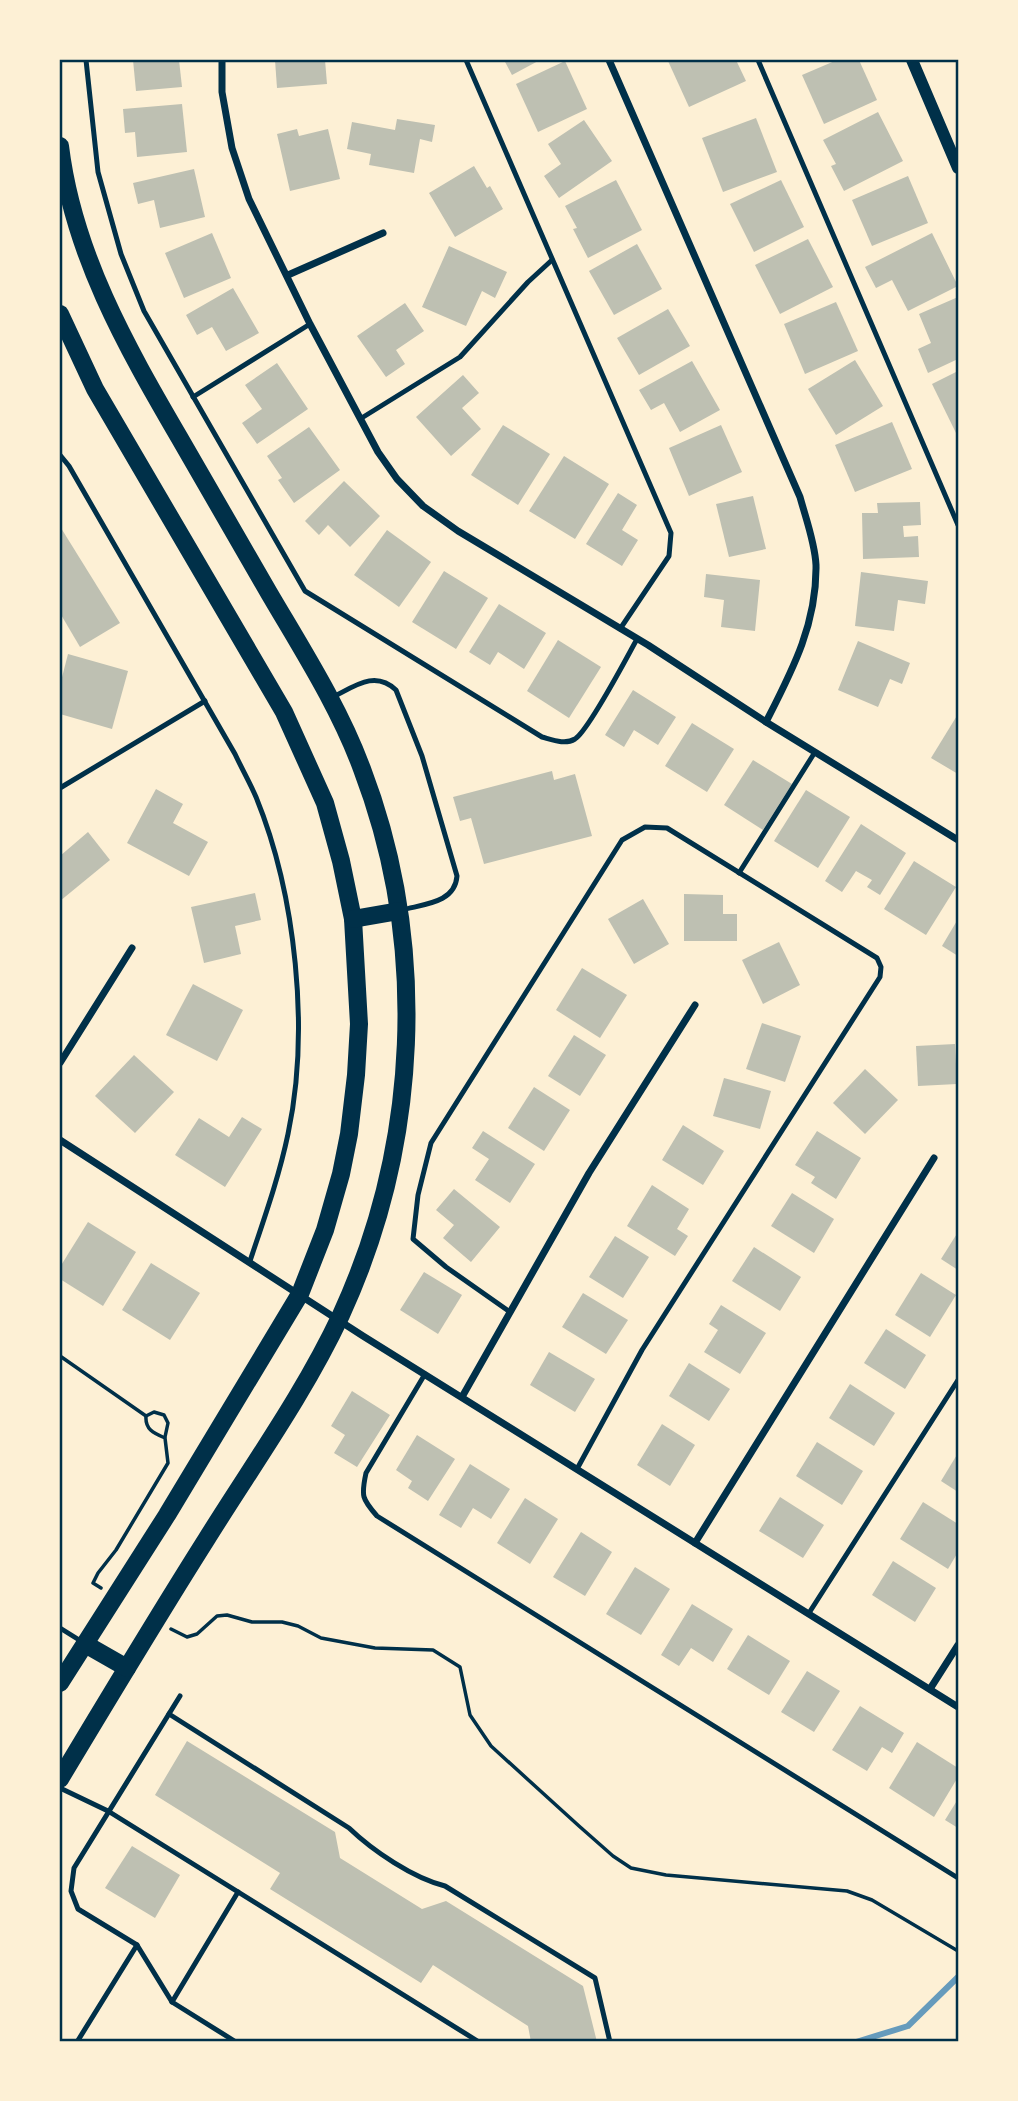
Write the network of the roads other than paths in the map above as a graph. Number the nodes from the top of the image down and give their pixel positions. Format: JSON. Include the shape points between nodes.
{"nodes":[{"id":1,"x":86,"y":60,"type":"edge"},
{"id":2,"x":222,"y":60,"type":"edge"},
{"id":3,"x":466,"y":60,"type":"edge"},
{"id":4,"x":609,"y":60,"type":"edge"},
{"id":5,"x":758,"y":60,"type":"edge"},
{"id":6,"x":912,"y":60,"type":"edge"},
{"id":7,"x":60,"y":146,"type":"edge"},
{"id":8,"x":958,"y":168,"type":"edge"},
{"id":9,"x":383,"y":233,"type":"dead end"},
{"id":10,"x":552,"y":260,"type":"junction"},
{"id":11,"x":288,"y":275,"type":"junction"},
{"id":12,"x":60,"y":314,"type":"edge"},
{"id":13,"x":310,"y":324,"type":"junction"},
{"id":14,"x":193,"y":397,"type":"junction"},
{"id":15,"x":360,"y":419,"type":"junction"},
{"id":16,"x":60,"y":454,"type":"edge"},
{"id":17,"x":958,"y":525,"type":"edge"},
{"id":18,"x":620,"y":629,"type":"junction"},
{"id":19,"x":637,"y":639,"type":"junction"},
{"id":20,"x":330,"y":698,"type":"junction"},
{"id":21,"x":205,"y":701,"type":"junction"},
{"id":22,"x":766,"y":722,"type":"junction"},
{"id":23,"x":815,"y":752,"type":"junction"},
{"id":24,"x":60,"y":788,"type":"edge"},
{"id":25,"x":958,"y":840,"type":"edge"},
{"id":26,"x":739,"y":873,"type":"junction"},
{"id":27,"x":399,"y":911,"type":"junction"},
{"id":28,"x":353,"y":919,"type":"junction"},
{"id":29,"x":132,"y":948,"type":"dead end"},
{"id":30,"x":695,"y":1005,"type":"dead end"},
{"id":31,"x":60,"y":1063,"type":"edge"},
{"id":32,"x":60,"y":1140,"type":"edge"},
{"id":33,"x":934,"y":1158,"type":"dead end"},
{"id":34,"x":250,"y":1261,"type":"junction"},
{"id":35,"x":300,"y":1294,"type":"junction"},
{"id":36,"x":510,"y":1312,"type":"junction"},
{"id":37,"x":339,"y":1320,"type":"junction"},
{"id":38,"x":425,"y":1374,"type":"junction"},
{"id":39,"x":958,"y":1380,"type":"edge"},
{"id":40,"x":462,"y":1397,"type":"junction"},
{"id":41,"x":577,"y":1469,"type":"junction"},
{"id":42,"x":695,"y":1543,"type":"junction"},
{"id":43,"x":809,"y":1613,"type":"junction"},
{"id":44,"x":60,"y":1628,"type":"edge"},
{"id":45,"x":85,"y":1644,"type":"junction"},
{"id":46,"x":958,"y":1645,"type":"edge"},
{"id":47,"x":127,"y":1668,"type":"junction"},
{"id":48,"x":60,"y":1683,"type":"edge"},
{"id":49,"x":930,"y":1689,"type":"junction"},
{"id":50,"x":180,"y":1696,"type":"dead end"},
{"id":51,"x":958,"y":1707,"type":"edge"},
{"id":52,"x":169,"y":1714,"type":"junction"},
{"id":53,"x":60,"y":1779,"type":"edge"},
{"id":54,"x":60,"y":1788,"type":"edge"},
{"id":55,"x":108,"y":1811,"type":"junction"},
{"id":56,"x":958,"y":1878,"type":"edge"},
{"id":57,"x":238,"y":1892,"type":"junction"},
{"id":58,"x":137,"y":1945,"type":"junction"},
{"id":59,"x":172,"y":2002,"type":"junction"},
{"id":60,"x":76,"y":2042,"type":"edge"},
{"id":61,"x":236,"y":2042,"type":"edge"},
{"id":62,"x":479,"y":2042,"type":"edge"},
{"id":63,"x":610,"y":2042,"type":"edge"}],
"edges":[{"from":1,"to":14,"type":"lane","via":[[98,172],[121,254],[144,311]]},
{"from":2,"to":11,"type":"street","via":[[222,92],[232,148],[249,199]]},
{"from":3,"to":10,"type":"lane"},
{"from":4,"to":22,"type":"street","via":[[800,497],[809,531],[816,563],[809,626]]},
{"from":5,"to":17,"type":"lane"},
{"from":6,"to":8,"type":"street"},
{"from":7,"to":20,"type":"main road","via":[[78,234],[126,347]]},
{"from":9,"to":11,"type":"street"},
{"from":10,"to":15,"type":"lane","via":[[460,357]]},
{"from":10,"to":18,"type":"lane","via":[[671,533],[669,556]]},
{"from":11,"to":13,"type":"street"},
{"from":12,"to":28,"type":"main road","via":[[95,389],[284,712],[325,803]]},
{"from":13,"to":14,"type":"lane"},
{"from":13,"to":15,"type":"street"},
{"from":14,"to":19,"type":"lane","via":[[305,592],[542,737],[560,743],[575,739]]},
{"from":15,"to":18,"type":"street","via":[[397,479],[423,506]]},
{"from":16,"to":21,"type":"lane"},
{"from":18,"to":19,"type":"street"},
{"from":19,"to":22,"type":"street"},
{"from":20,"to":27,"type":"main road","via":[[376,807]]},
{"from":20,"to":27,"type":"lane","via":[[365,681],[376,679],[392,686],[422,756],[456,886],[440,899]]},
{"from":21,"to":24,"type":"lane"},
{"from":21,"to":34,"type":"lane","via":[[260,810],[281,879],[299,995],[289,1132]]},
{"from":22,"to":23,"type":"street"},
{"from":23,"to":25,"type":"street"},
{"from":23,"to":26,"type":"lane"},
{"from":26,"to":36,"type":"lane","via":[[667,828],[645,827],[622,840],[431,1143],[413,1239]]},
{"from":26,"to":41,"type":"lane","via":[[877,958],[880,977],[642,1350]]},
{"from":27,"to":28,"type":"main road"},
{"from":27,"to":37,"type":"main road","via":[[407,1020],[397,1136],[371,1237]]},
{"from":28,"to":35,"type":"main road","via":[[359,1024],[349,1134],[332,1208]]},
{"from":29,"to":31,"type":"street"},
{"from":30,"to":36,"type":"street","via":[[589,1173]]},
{"from":32,"to":34,"type":"street"},
{"from":33,"to":42,"type":"street"},
{"from":34,"to":35,"type":"street"},
{"from":35,"to":37,"type":"street"},
{"from":35,"to":45,"type":"main road"},
{"from":36,"to":40,"type":"street"},
{"from":37,"to":38,"type":"street"},
{"from":37,"to":47,"type":"main road"},
{"from":38,"to":40,"type":"street"},
{"from":38,"to":56,"type":"lane","via":[[366,1474],[362,1491],[377,1516]]},
{"from":39,"to":43,"type":"lane"},
{"from":40,"to":41,"type":"street"},
{"from":41,"to":42,"type":"street"},
{"from":42,"to":43,"type":"street"},
{"from":43,"to":49,"type":"street"},
{"from":44,"to":45,"type":"lane"},
{"from":45,"to":47,"type":"main road"},
{"from":45,"to":48,"type":"main road"},
{"from":46,"to":49,"type":"street"},
{"from":47,"to":53,"type":"main road"},
{"from":49,"to":51,"type":"street"},
{"from":50,"to":52,"type":"lane"},
{"from":52,"to":55,"type":"lane"},
{"from":52,"to":63,"type":"lane","via":[[426,1881],[445,1886],[595,1978]]},
{"from":54,"to":55,"type":"lane"},
{"from":55,"to":57,"type":"lane"},
{"from":55,"to":58,"type":"lane","via":[[74,1868],[71,1891],[78,1909]]},
{"from":57,"to":59,"type":"lane"},
{"from":57,"to":62,"type":"lane"},
{"from":58,"to":59,"type":"lane"},
{"from":58,"to":60,"type":"lane"},
{"from":59,"to":61,"type":"lane"}]}
